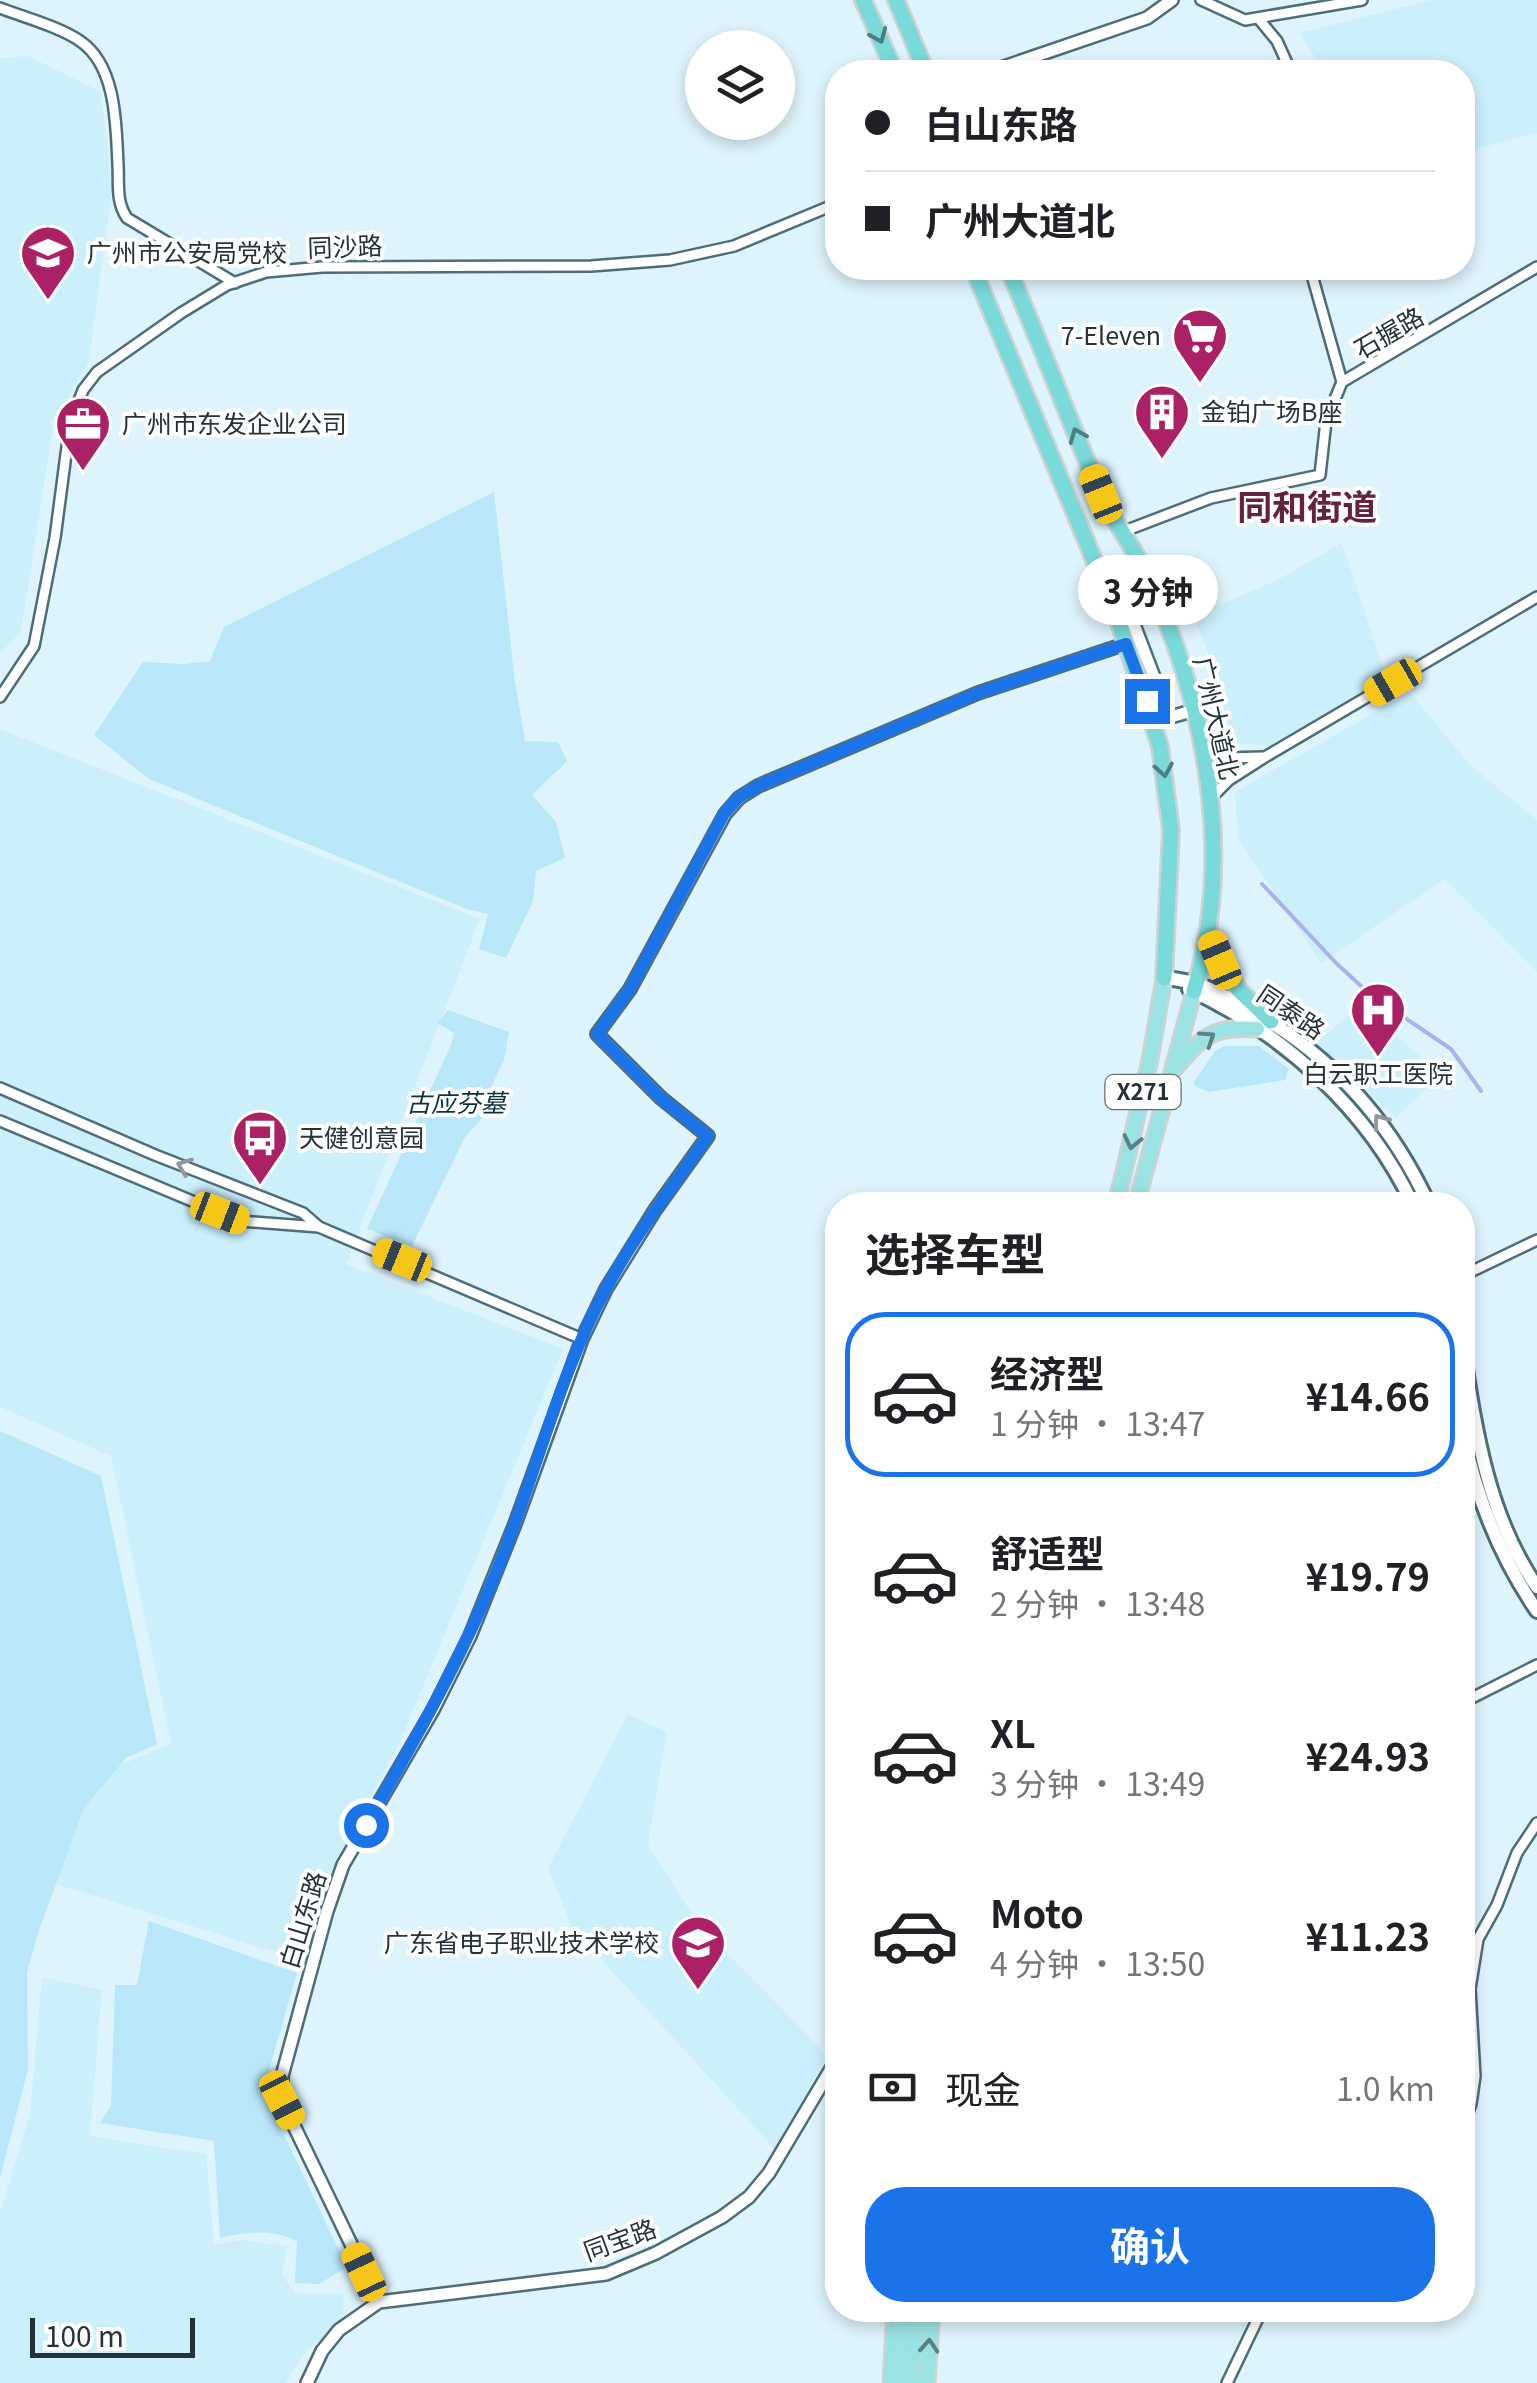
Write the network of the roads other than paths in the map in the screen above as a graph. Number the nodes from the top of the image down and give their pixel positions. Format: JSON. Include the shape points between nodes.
{"nodes":[{"id":1,"x":864,"y":0,"type":"edge"},
{"id":2,"x":896,"y":0,"type":"edge"},
{"id":3,"x":1172,"y":0,"type":"edge"},
{"id":4,"x":1201,"y":0,"type":"edge"},
{"id":5,"x":1362,"y":0,"type":"edge"},
{"id":6,"x":0,"y":8,"type":"edge"},
{"id":7,"x":1258,"y":18,"type":"junction"},
{"id":8,"x":889,"y":60,"type":"edge"},
{"id":9,"x":921,"y":60,"type":"edge"},
{"id":10,"x":1024,"y":60,"type":"edge"},
{"id":11,"x":1286,"y":60,"type":"edge"},
{"id":12,"x":825,"y":208,"type":"edge"},
{"id":13,"x":1537,"y":267,"type":"edge"},
{"id":14,"x":977,"y":280,"type":"edge"},
{"id":15,"x":1013,"y":280,"type":"edge"},
{"id":16,"x":1313,"y":280,"type":"edge"},
{"id":17,"x":235,"y":283,"type":"junction"},
{"id":18,"x":1342,"y":382,"type":"junction"},
{"id":19,"x":1122,"y":532,"type":"junction"},
{"id":20,"x":1537,"y":597,"type":"edge"},
{"id":21,"x":1114,"y":608,"type":"junction"},
{"id":22,"x":1126,"y":644,"type":"junction"},
{"id":23,"x":0,"y":697,"type":"edge"},
{"id":24,"x":1195,"y":710,"type":"junction"},
{"id":25,"x":1202,"y":748,"type":"junction"},
{"id":26,"x":1265,"y":757,"type":"junction"},
{"id":27,"x":1209,"y":800,"type":"junction"},
{"id":28,"x":1208,"y":932,"type":"junction"},
{"id":29,"x":1164,"y":978,"type":"junction"},
{"id":30,"x":1196,"y":986,"type":"junction"},
{"id":31,"x":1264,"y":1025,"type":"junction"},
{"id":32,"x":1170,"y":1073,"type":"junction"},
{"id":33,"x":0,"y":1088,"type":"edge"},
{"id":34,"x":0,"y":1121,"type":"edge"},
{"id":35,"x":1119,"y":1192,"type":"edge"},
{"id":36,"x":1140,"y":1192,"type":"edge"},
{"id":37,"x":1406,"y":1192,"type":"edge"},
{"id":38,"x":1422,"y":1192,"type":"edge"},
{"id":39,"x":319,"y":1226,"type":"junction"},
{"id":40,"x":1537,"y":1240,"type":"edge"},
{"id":41,"x":1475,"y":1270,"type":"edge"},
{"id":42,"x":582,"y":1338,"type":"junction"},
{"id":43,"x":1475,"y":1427,"type":"edge"},
{"id":44,"x":1475,"y":1478,"type":"edge"},
{"id":45,"x":1537,"y":1588,"type":"edge"},
{"id":46,"x":1537,"y":1611,"type":"edge"},
{"id":47,"x":1537,"y":1665,"type":"edge"},
{"id":48,"x":1475,"y":1696,"type":"edge"},
{"id":49,"x":1537,"y":1824,"type":"edge"},
{"id":50,"x":1475,"y":1958,"type":"edge"},
{"id":51,"x":825,"y":2079,"type":"edge"},
{"id":52,"x":379,"y":2302,"type":"junction"},
{"id":53,"x":894,"y":2322,"type":"edge"},
{"id":54,"x":904,"y":2322,"type":"edge"},
{"id":55,"x":916,"y":2322,"type":"edge"},
{"id":56,"x":931,"y":2322,"type":"edge"},
{"id":57,"x":1256,"y":2322,"type":"edge"},
{"id":58,"x":306,"y":2383,"type":"edge"},
{"id":59,"x":891,"y":2383,"type":"edge"},
{"id":60,"x":900,"y":2383,"type":"edge"},
{"id":61,"x":912,"y":2383,"type":"edge"},
{"id":62,"x":927,"y":2383,"type":"edge"},
{"id":63,"x":1226,"y":2383,"type":"edge"}],
"edges":[{"from":1,"to":8,"type":"highway","one_way":true},
{"from":2,"to":9,"type":"highway"},
{"from":3,"to":10,"type":"street","via":[[1147,18]]},
{"from":4,"to":7,"type":"street","via":[[1244,20]]},
{"from":5,"to":7,"type":"street"},
{"from":6,"to":17,"type":"street","via":[[80,41],[99,61],[109,83],[119,207],[126,218]]},
{"from":7,"to":11,"type":"street"},
{"from":12,"to":17,"type":"street","name":"同沙路","via":[[734,246],[670,260],[322,267],[266,272]]},
{"from":13,"to":18,"type":"street","name":"石握路"},
{"from":14,"to":21,"type":"highway"},
{"from":19,"to":15,"type":"highway","name":"广州大道北","one_way":true},
{"from":16,"to":18,"type":"street"},
{"from":17,"to":23,"type":"street","name":"同沙路","via":[[96,372],[83,390],[70,424],[34,646]]},
{"from":18,"to":19,"type":"street","name":"石握路","via":[[1326,421],[1320,475],[1211,498]]},
{"from":19,"to":24,"type":"highway","name":"广州大道北","via":[[1149,580]]},
{"from":20,"to":26,"type":"street"},
{"from":21,"to":22,"type":"highway"},
{"from":21,"to":24,"type":"street","via":[[1130,614],[1166,711],[1174,716]]},
{"from":22,"to":29,"type":"highway","one_way":true,"via":[[1168,790]]},
{"from":22,"to":42,"type":"street","name":"白山东路","via":[[978,693],[738,798],[630,989],[597,1034],[708,1136],[628,1252]]},
{"from":24,"to":25,"type":"highway","name":"广州大道北"},
{"from":25,"to":26,"type":"street","via":[[1234,759]]},
{"from":25,"to":27,"type":"highway","name":"广州大道北"},
{"from":26,"to":27,"type":"street"},
{"from":27,"to":28,"type":"highway","name":"广州大道北","via":[[1214,874]]},
{"from":28,"to":30,"type":"highway","name":"广州大道北","number":"X271"},
{"from":28,"to":31,"type":"highway"},
{"from":29,"to":30,"type":"main road","name":"同泰路"},
{"from":29,"to":35,"type":"main road","number":"X271","one_way":true},
{"from":30,"to":31,"type":"main road","name":"同泰路"},
{"from":30,"to":32,"type":"main road","name":"广州大道北","number":"X271"},
{"from":32,"to":31,"type":"main road","one_way":true,"via":[[1210,1033]]},
{"from":31,"to":37,"type":"main road","name":"同泰路","via":[[1350,1109]]},
{"from":38,"to":31,"type":"main road","name":"同泰路","one_way":true,"via":[[1364,1100],[1315,1054]]},
{"from":32,"to":36,"type":"main road","name":"广州大道北","number":"X271"},
{"from":39,"to":33,"type":"street","one_way":true,"via":[[303,1213]]},
{"from":34,"to":39,"type":"street","via":[[240,1221]]},
{"from":39,"to":42,"type":"street"},
{"from":40,"to":41,"type":"street"},
{"from":42,"to":52,"type":"street","name":"白山东路","via":[[476,1624],[344,1865],[282,2076],[282,2100]]},
{"from":43,"to":45,"type":"main road","via":[[1505,1528]]},
{"from":44,"to":46,"type":"main road","via":[[1484,1513]]},
{"from":47,"to":48,"type":"street"},
{"from":49,"to":50,"type":"street","via":[[1517,1853]]},
{"from":51,"to":52,"type":"street","name":"同宝路","via":[[769,2174],[703,2229],[606,2274]]},
{"from":52,"to":58,"type":"street","name":"同宝路","via":[[339,2330]]},
{"from":53,"to":59,"type":"main road"},
{"from":54,"to":60,"type":"main road"},
{"from":55,"to":61,"type":"main road"},
{"from":62,"to":56,"type":"main road","one_way":true},
{"from":57,"to":63,"type":"street"}]}
